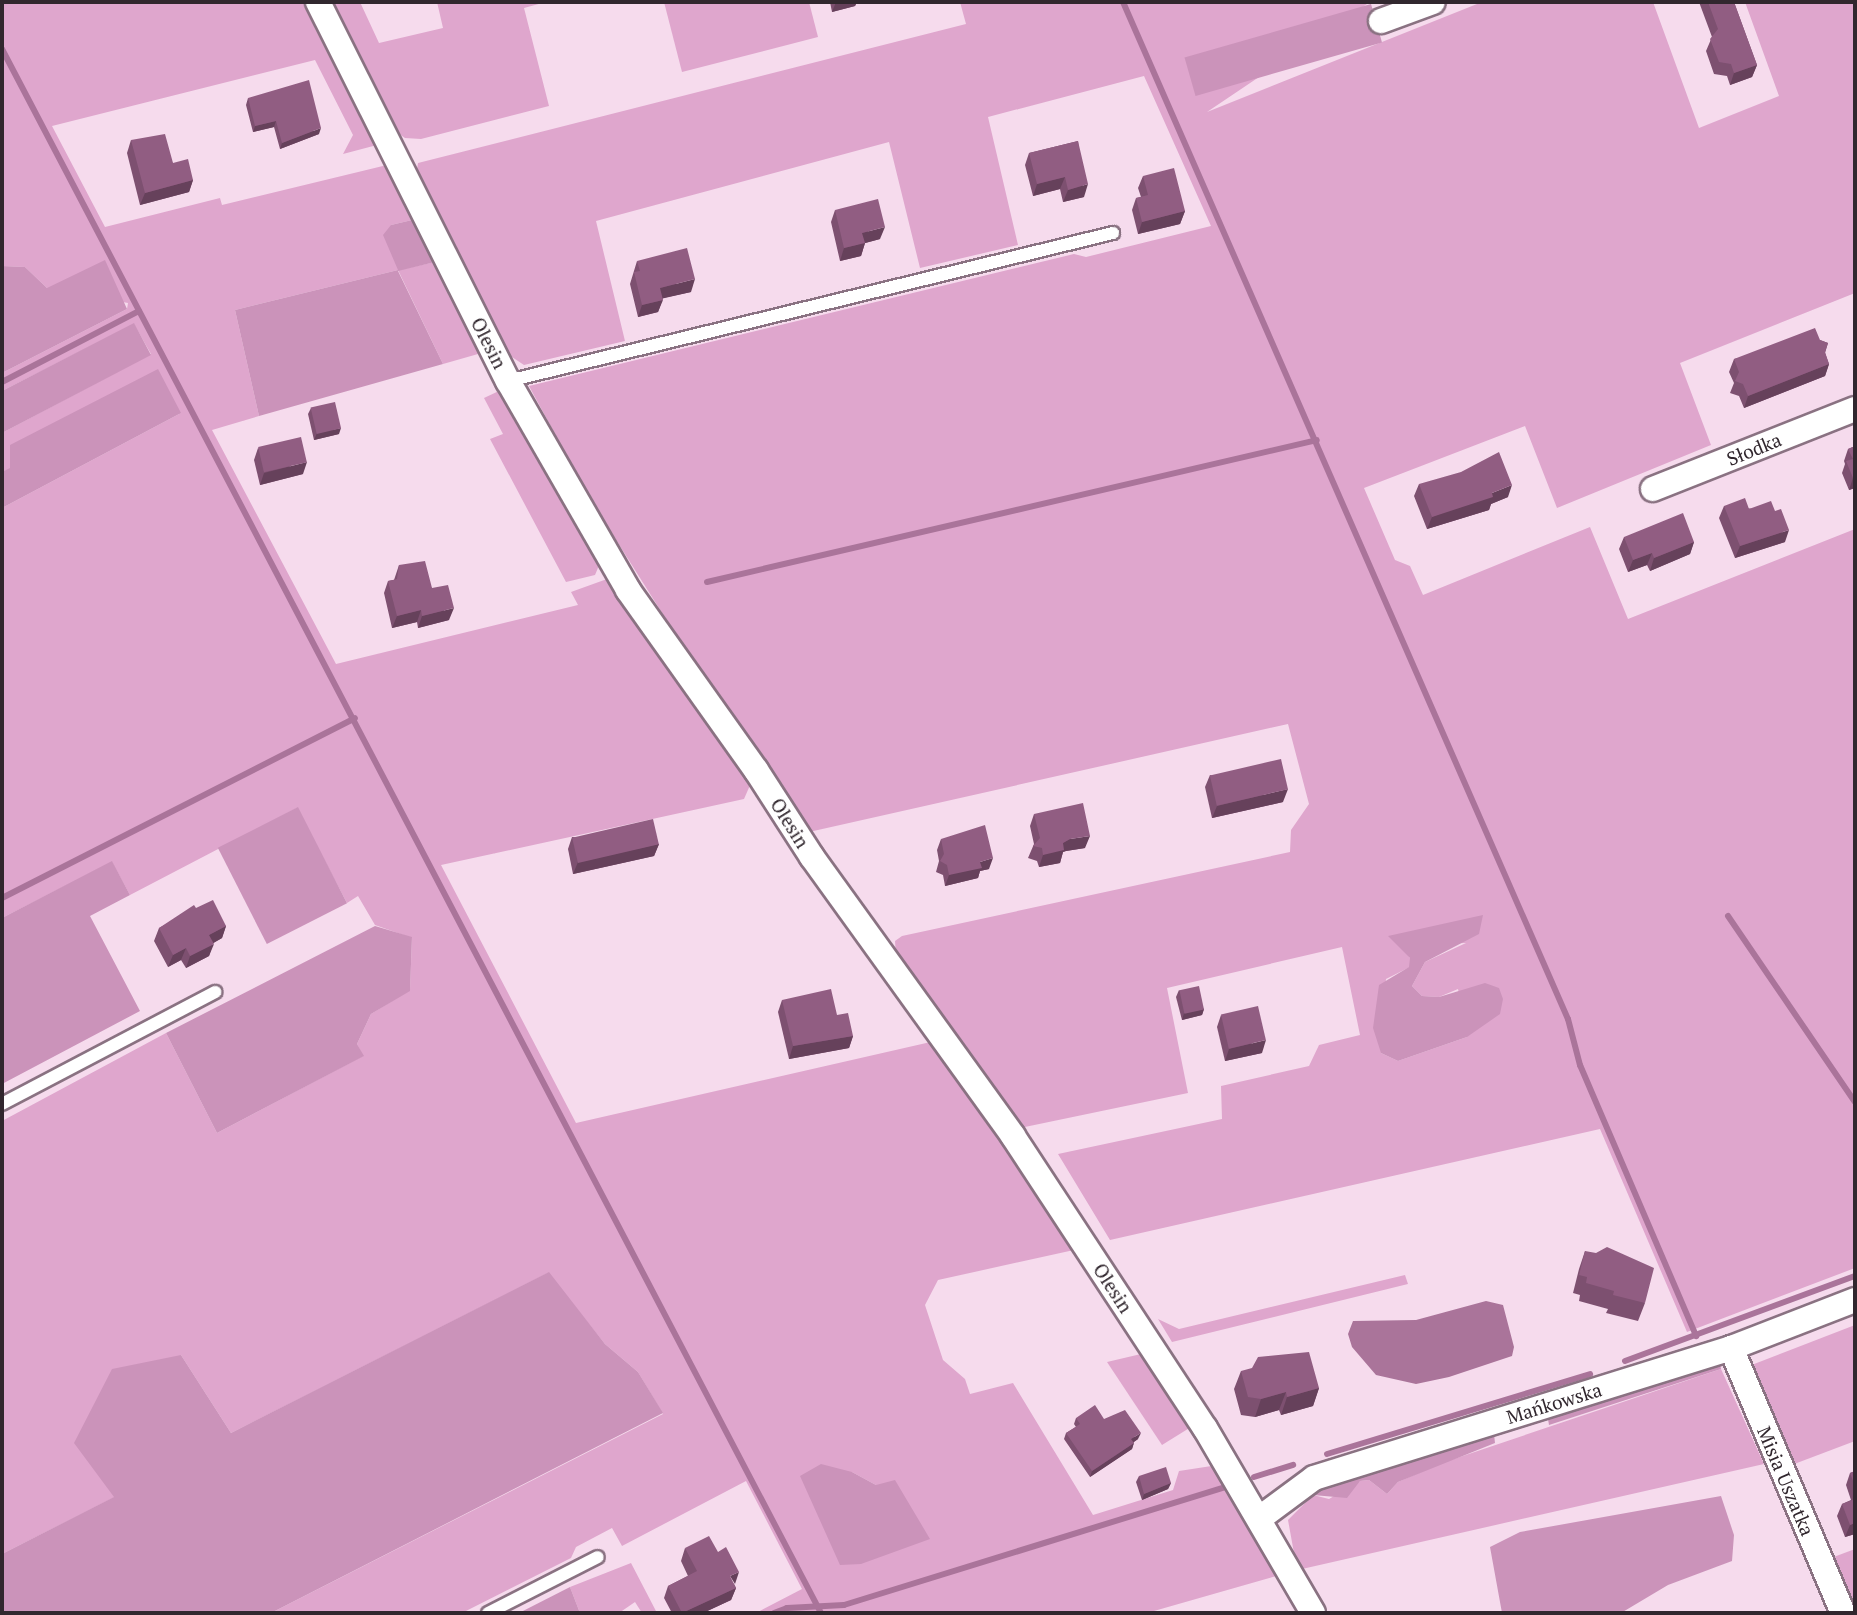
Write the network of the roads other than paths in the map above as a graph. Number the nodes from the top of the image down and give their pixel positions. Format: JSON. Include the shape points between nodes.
{"nodes":[{"id":1,"x":318,"y":2,"type":"edge"},
{"id":2,"x":1433,"y":2,"type":"edge"},
{"id":3,"x":1381,"y":21,"type":"dead end"},
{"id":4,"x":1113,"y":233,"type":"dead end"},
{"id":5,"x":508,"y":381,"type":"junction"},
{"id":6,"x":1855,"y":409,"type":"edge"},
{"id":7,"x":1653,"y":489,"type":"dead end"},
{"id":8,"x":215,"y":992,"type":"dead end"},
{"id":9,"x":2,"y":1104,"type":"edge"},
{"id":10,"x":1855,"y":1300,"type":"edge"},
{"id":11,"x":1731,"y":1349,"type":"junction"},
{"id":12,"x":1260,"y":1518,"type":"junction"},
{"id":13,"x":598,"y":1557,"type":"dead end"},
{"id":14,"x":488,"y":1613,"type":"edge"},
{"id":15,"x":1313,"y":1613,"type":"edge"},
{"id":16,"x":1843,"y":1613,"type":"edge"}],
"edges":[{"from":1,"to":5,"type":"street","name":"Olesin"},
{"from":2,"to":3,"type":"street"},
{"from":4,"to":5,"type":"lane"},
{"from":5,"to":12,"type":"street","name":"Olesin","via":[[628,590],[1013,1136]]},
{"from":6,"to":7,"type":"street","name":"Słodka"},
{"from":8,"to":9,"type":"lane"},
{"from":10,"to":11,"type":"street","name":"Mańkowska"},
{"from":11,"to":12,"type":"street","name":"Mańkowska","via":[[1314,1478]]},
{"from":11,"to":16,"type":"street","name":"Misia Uszatka"},
{"from":12,"to":15,"type":"street","name":"Olesin"},
{"from":13,"to":14,"type":"lane"}]}
